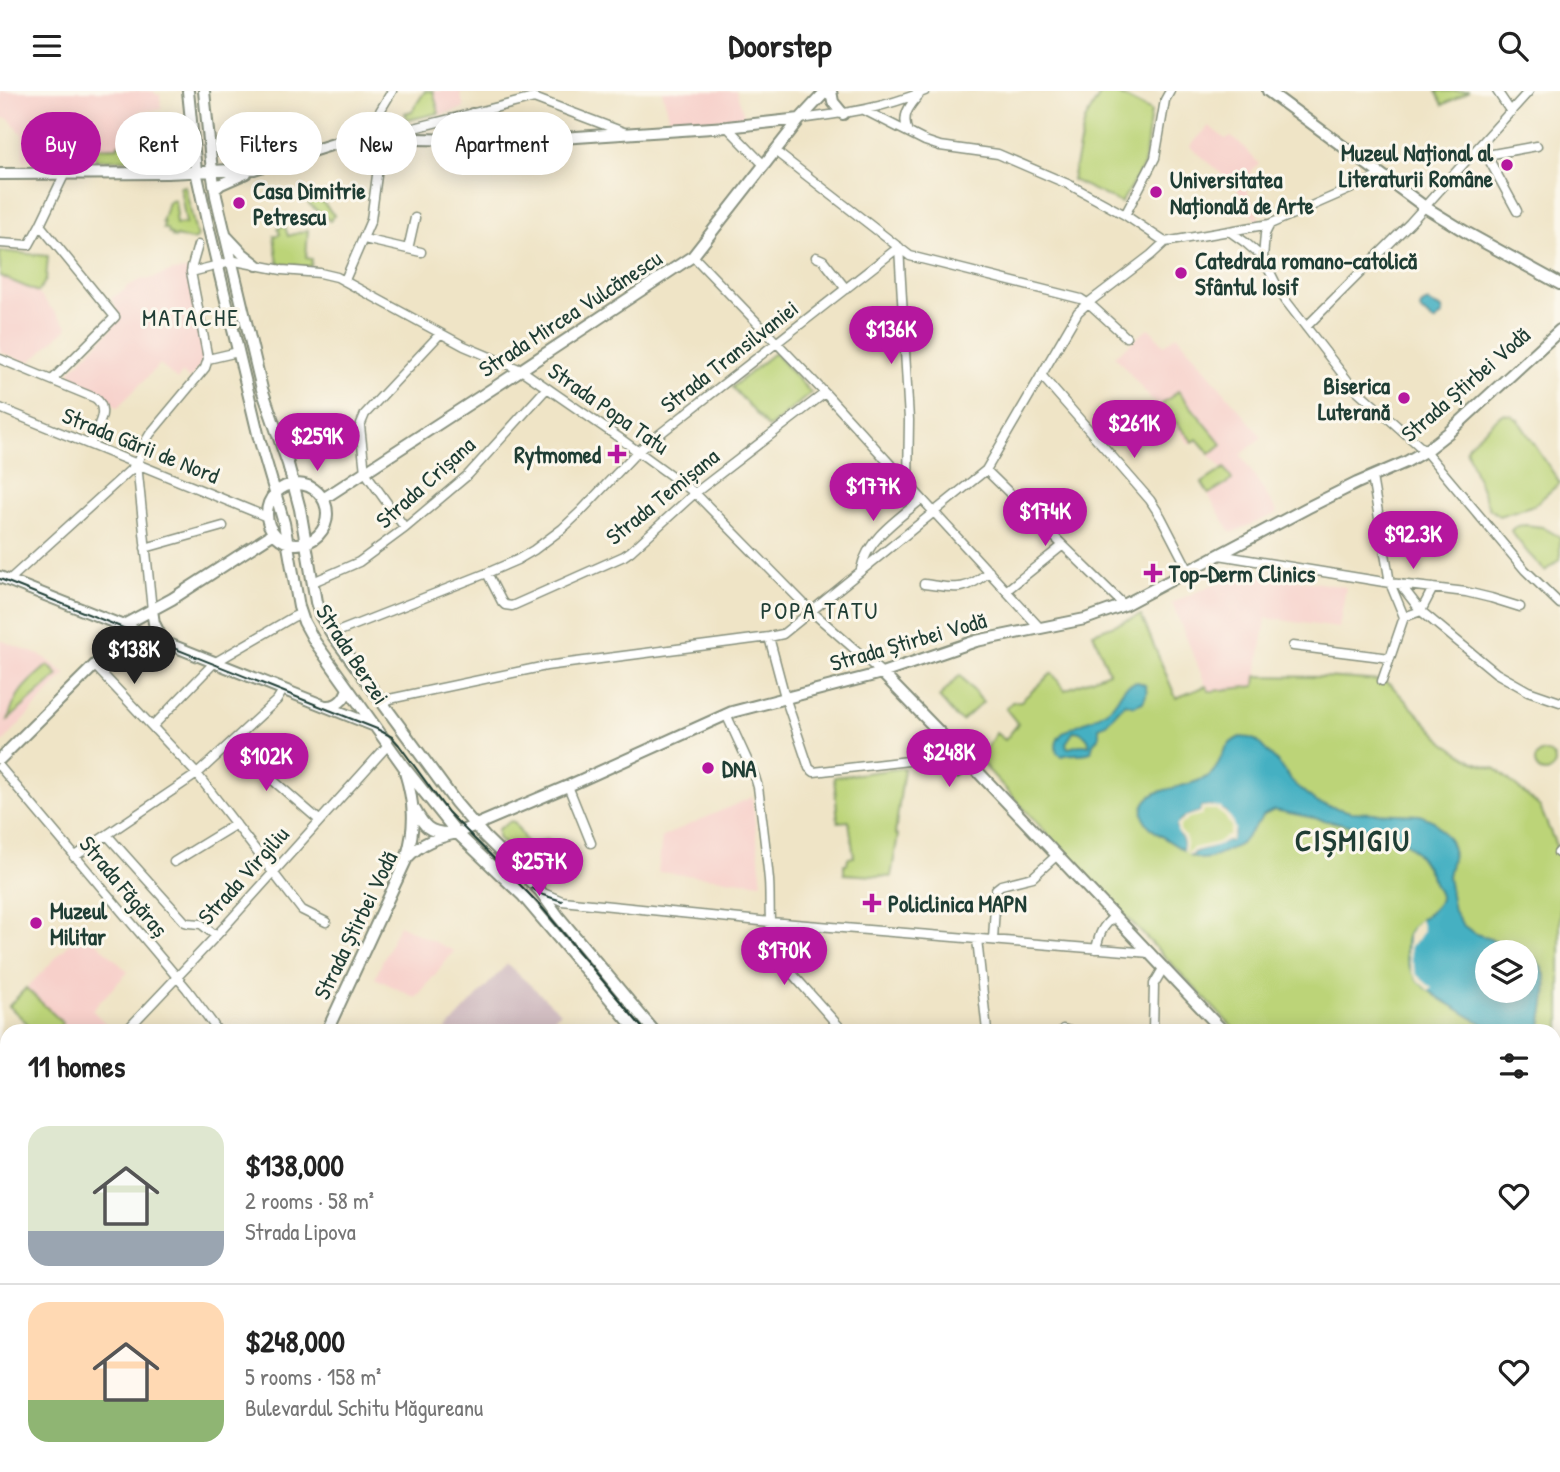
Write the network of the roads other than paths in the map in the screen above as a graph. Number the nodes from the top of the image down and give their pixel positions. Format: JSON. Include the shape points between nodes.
{"nodes":[{"id":1,"x":188,"y":91,"type":"edge"},
{"id":2,"x":204,"y":91,"type":"edge"},
{"id":3,"x":392,"y":91,"type":"edge"},
{"id":4,"x":829,"y":91,"type":"edge"},
{"id":5,"x":1170,"y":91,"type":"edge"},
{"id":6,"x":1269,"y":91,"type":"edge"},
{"id":7,"x":1497,"y":91,"type":"edge"},
{"id":8,"x":1529,"y":91,"type":"edge"},
{"id":9,"x":923,"y":92,"type":"edge"},
{"id":10,"x":533,"y":95,"type":"edge"},
{"id":11,"x":864,"y":110,"type":"junction"},
{"id":12,"x":190,"y":112,"type":"edge"},
{"id":13,"x":379,"y":112,"type":"edge"},
{"id":14,"x":478,"y":112,"type":"edge"},
{"id":15,"x":1511,"y":112,"type":"junction"},
{"id":16,"x":843,"y":114,"type":"junction"},
{"id":17,"x":800,"y":119,"type":"junction"},
{"id":18,"x":727,"y":127,"type":"junction"},
{"id":19,"x":908,"y":132,"type":"junction"},
{"id":20,"x":628,"y":134,"type":"junction"},
{"id":21,"x":573,"y":137,"type":"edge"},
{"id":22,"x":1481,"y":145,"type":"junction"},
{"id":23,"x":1537,"y":146,"type":"dead end"},
{"id":24,"x":775,"y":151,"type":"junction"},
{"id":25,"x":1487,"y":155,"type":"junction"},
{"id":26,"x":764,"y":165,"type":"junction"},
{"id":27,"x":202,"y":171,"type":"edge"},
{"id":28,"x":212,"y":171,"type":"junction"},
{"id":29,"x":216,"y":171,"type":"edge"},
{"id":30,"x":0,"y":174,"type":"edge"},
{"id":31,"x":21,"y":174,"type":"edge"},
{"id":32,"x":64,"y":175,"type":"edge"},
{"id":33,"x":197,"y":175,"type":"edge"},
{"id":34,"x":241,"y":175,"type":"edge"},
{"id":35,"x":377,"y":175,"type":"edge"},
{"id":36,"x":1382,"y":176,"type":"junction"},
{"id":37,"x":215,"y":189,"type":"junction"},
{"id":38,"x":1425,"y":207,"type":"junction"},
{"id":39,"x":1517,"y":211,"type":"dead end"},
{"id":40,"x":1125,"y":215,"type":"junction"},
{"id":41,"x":415,"y":218,"type":"dead end"},
{"id":42,"x":1270,"y":224,"type":"junction"},
{"id":43,"x":40,"y":225,"type":"junction"},
{"id":44,"x":1229,"y":231,"type":"junction"},
{"id":45,"x":225,"y":235,"type":"junction"},
{"id":46,"x":364,"y":239,"type":"junction"},
{"id":47,"x":1165,"y":242,"type":"junction"},
{"id":48,"x":0,"y":243,"type":"edge"},
{"id":49,"x":198,"y":245,"type":"dead end"},
{"id":50,"x":898,"y":247,"type":"junction"},
{"id":51,"x":408,"y":249,"type":"junction"},
{"id":52,"x":421,"y":251,"type":"dead end"},
{"id":53,"x":693,"y":256,"type":"junction"},
{"id":54,"x":816,"y":257,"type":"dead end"},
{"id":55,"x":1263,"y":258,"type":"junction"},
{"id":56,"x":232,"y":262,"type":"junction"},
{"id":57,"x":218,"y":265,"type":"junction"},
{"id":58,"x":257,"y":265,"type":"junction"},
{"id":59,"x":191,"y":272,"type":"junction"},
{"id":60,"x":345,"y":280,"type":"junction"},
{"id":61,"x":1560,"y":284,"type":"edge"},
{"id":62,"x":846,"y":289,"type":"junction"},
{"id":63,"x":1087,"y":303,"type":"junction"},
{"id":64,"x":1306,"y":327,"type":"junction"},
{"id":65,"x":1560,"y":330,"type":"edge"},
{"id":66,"x":440,"y":334,"type":"junction"},
{"id":67,"x":1126,"y":337,"type":"dead end"},
{"id":68,"x":777,"y":343,"type":"junction"},
{"id":69,"x":238,"y":352,"type":"junction"},
{"id":70,"x":0,"y":359,"type":"edge"},
{"id":71,"x":208,"y":359,"type":"junction"},
{"id":72,"x":521,"y":370,"type":"junction"},
{"id":73,"x":1041,"y":375,"type":"junction"},
{"id":74,"x":52,"y":380,"type":"junction"},
{"id":75,"x":547,"y":388,"type":"junction"},
{"id":76,"x":825,"y":393,"type":"junction"},
{"id":77,"x":0,"y":408,"type":"edge"},
{"id":78,"x":90,"y":444,"type":"junction"},
{"id":79,"x":638,"y":451,"type":"junction"},
{"id":80,"x":1425,"y":451,"type":"junction"},
{"id":81,"x":137,"y":464,"type":"junction"},
{"id":82,"x":986,"y":470,"type":"junction"},
{"id":83,"x":365,"y":472,"type":"junction"},
{"id":84,"x":1372,"y":477,"type":"junction"},
{"id":85,"x":294,"y":484,"type":"junction"},
{"id":86,"x":908,"y":484,"type":"junction"},
{"id":87,"x":276,"y":493,"type":"junction"},
{"id":88,"x":695,"y":493,"type":"junction"},
{"id":89,"x":323,"y":499,"type":"junction"},
{"id":90,"x":922,"y":499,"type":"junction"},
{"id":91,"x":933,"y":512,"type":"junction"},
{"id":92,"x":267,"y":517,"type":"junction"},
{"id":93,"x":223,"y":526,"type":"dead end"},
{"id":94,"x":405,"y":528,"type":"junction"},
{"id":95,"x":274,"y":533,"type":"junction"},
{"id":96,"x":307,"y":542,"type":"junction"},
{"id":97,"x":288,"y":543,"type":"junction"},
{"id":98,"x":1062,"y":545,"type":"junction"},
{"id":99,"x":145,"y":548,"type":"junction"},
{"id":100,"x":1219,"y":555,"type":"junction"},
{"id":101,"x":860,"y":570,"type":"junction"},
{"id":102,"x":989,"y":571,"type":"junction"},
{"id":103,"x":1189,"y":571,"type":"junction"},
{"id":104,"x":486,"y":573,"type":"junction"},
{"id":105,"x":4,"y":579,"type":"edge"},
{"id":106,"x":313,"y":582,"type":"junction"},
{"id":107,"x":1390,"y":583,"type":"junction"},
{"id":108,"x":924,"y":584,"type":"dead end"},
{"id":109,"x":1400,"y":584,"type":"junction"},
{"id":110,"x":1433,"y":588,"type":"junction"},
{"id":111,"x":1007,"y":590,"type":"junction"},
{"id":112,"x":1560,"y":604,"type":"edge"},
{"id":113,"x":1124,"y":605,"type":"junction"},
{"id":114,"x":1520,"y":607,"type":"dead end"},
{"id":115,"x":150,"y":611,"type":"junction"},
{"id":116,"x":811,"y":611,"type":"junction"},
{"id":117,"x":1421,"y":611,"type":"junction"},
{"id":118,"x":300,"y":614,"type":"junction"},
{"id":119,"x":1404,"y":617,"type":"junction"},
{"id":120,"x":127,"y":628,"type":"junction"},
{"id":121,"x":1040,"y":628,"type":"junction"},
{"id":122,"x":332,"y":635,"type":"junction"},
{"id":123,"x":769,"y":637,"type":"junction"},
{"id":124,"x":150,"y":638,"type":"junction"},
{"id":125,"x":164,"y":643,"type":"junction"},
{"id":126,"x":1293,"y":646,"type":"dead end"},
{"id":127,"x":1390,"y":658,"type":"junction"},
{"id":128,"x":214,"y":663,"type":"junction"},
{"id":129,"x":94,"y":666,"type":"junction"},
{"id":130,"x":882,"y":673,"type":"junction"},
{"id":131,"x":1382,"y":681,"type":"dead end"},
{"id":132,"x":348,"y":688,"type":"junction"},
{"id":133,"x":284,"y":691,"type":"junction"},
{"id":134,"x":785,"y":697,"type":"junction"},
{"id":135,"x":380,"y":701,"type":"junction"},
{"id":136,"x":1560,"y":702,"type":"edge"},
{"id":137,"x":323,"y":706,"type":"junction"},
{"id":138,"x":726,"y":714,"type":"junction"},
{"id":139,"x":153,"y":726,"type":"junction"},
{"id":140,"x":375,"y":726,"type":"junction"},
{"id":141,"x":941,"y":734,"type":"junction"},
{"id":142,"x":231,"y":744,"type":"junction"},
{"id":143,"x":388,"y":745,"type":"junction"},
{"id":144,"x":934,"y":758,"type":"junction"},
{"id":145,"x":0,"y":759,"type":"edge"},
{"id":146,"x":971,"y":765,"type":"junction"},
{"id":147,"x":0,"y":767,"type":"edge"},
{"id":148,"x":404,"y":767,"type":"junction"},
{"id":149,"x":197,"y":774,"type":"junction"},
{"id":150,"x":568,"y":786,"type":"junction"},
{"id":151,"x":413,"y":807,"type":"junction"},
{"id":152,"x":319,"y":820,"type":"junction"},
{"id":153,"x":236,"y":824,"type":"junction"},
{"id":154,"x":475,"y":825,"type":"junction"},
{"id":155,"x":457,"y":833,"type":"junction"},
{"id":156,"x":107,"y":835,"type":"junction"},
{"id":157,"x":591,"y":843,"type":"dead end"},
{"id":158,"x":1056,"y":856,"type":"junction"},
{"id":159,"x":74,"y":857,"type":"junction"},
{"id":160,"x":407,"y":858,"type":"junction"},
{"id":161,"x":174,"y":862,"type":"dead end"},
{"id":162,"x":272,"y":871,"type":"junction"},
{"id":163,"x":540,"y":891,"type":"junction"},
{"id":164,"x":562,"y":901,"type":"junction"},
{"id":165,"x":551,"y":907,"type":"junction"},
{"id":166,"x":1114,"y":917,"type":"junction"},
{"id":167,"x":543,"y":919,"type":"junction"},
{"id":168,"x":326,"y":922,"type":"dead end"},
{"id":169,"x":770,"y":922,"type":"junction"},
{"id":170,"x":216,"y":936,"type":"junction"},
{"id":171,"x":977,"y":939,"type":"junction"},
{"id":172,"x":993,"y":940,"type":"junction"},
{"id":173,"x":1096,"y":949,"type":"junction"},
{"id":174,"x":1150,"y":953,"type":"junction"},
{"id":175,"x":1164,"y":967,"type":"junction"},
{"id":176,"x":176,"y":977,"type":"junction"},
{"id":177,"x":132,"y":1024,"type":"edge"},
{"id":178,"x":213,"y":1024,"type":"edge"},
{"id":179,"x":330,"y":1024,"type":"edge"},
{"id":180,"x":631,"y":1024,"type":"edge"},
{"id":181,"x":648,"y":1024,"type":"edge"},
{"id":182,"x":837,"y":1024,"type":"edge"},
{"id":183,"x":986,"y":1024,"type":"edge"},
{"id":184,"x":1153,"y":1024,"type":"edge"},
{"id":185,"x":1217,"y":1024,"type":"edge"}],
"edges":[{"from":1,"to":12,"type":"main road","name":"Strada Berzei"},
{"from":2,"to":28,"type":"main road","name":"Strada Berzei"},
{"from":3,"to":13,"type":"street"},
{"from":4,"to":16,"type":"main road"},
{"from":4,"to":17,"type":"main road","name":"Strada Mircea Vulcănescu"},
{"from":5,"to":40,"type":"street","via":[[1155,158]]},
{"from":6,"to":36,"type":"main road"},
{"from":7,"to":15,"type":"street"},
{"from":8,"to":15,"type":"street"},
{"from":9,"to":11,"type":"street"},
{"from":9,"to":19,"type":"street","via":[[904,118]]},
{"from":10,"to":14,"type":"street"},
{"from":10,"to":20,"type":"street"},
{"from":11,"to":16,"type":"street"},
{"from":11,"to":19,"type":"street"},
{"from":15,"to":22,"type":"street"},
{"from":16,"to":17,"type":"street"},
{"from":17,"to":18,"type":"main road"},
{"from":17,"to":24,"type":"main road","name":"Strada Mircea Vulcănescu"},
{"from":18,"to":20,"type":"main road"},
{"from":18,"to":26,"type":"street"},
{"from":19,"to":40,"type":"street","via":[[940,146],[1012,159]]},
{"from":20,"to":21,"type":"main road"},
{"from":22,"to":25,"type":"street"},
{"from":22,"to":38,"type":"street"},
{"from":23,"to":25,"type":"street"},
{"from":24,"to":26,"type":"main road","name":"Strada Mircea Vulcănescu"},
{"from":24,"to":50,"type":"street"},
{"from":25,"to":39,"type":"street"},
{"from":26,"to":53,"type":"main road","name":"Strada Mircea Vulcănescu"},
{"from":27,"to":28,"type":"main road"},
{"from":28,"to":29,"type":"main road"},
{"from":28,"to":37,"type":"main road","name":"Strada Berzei"},
{"from":30,"to":31,"type":"main road"},
{"from":32,"to":43,"type":"street"},
{"from":33,"to":57,"type":"main road","name":"Strada Berzei"},
{"from":34,"to":37,"type":"main road"},
{"from":35,"to":46,"type":"street"},
{"from":36,"to":38,"type":"main road"},
{"from":36,"to":42,"type":"street"},
{"from":37,"to":45,"type":"main road","name":"Strada Berzei"},
{"from":38,"to":61,"type":"main road"},
{"from":38,"to":64,"type":"street"},
{"from":40,"to":47,"type":"street"},
{"from":41,"to":51,"type":"street"},
{"from":42,"to":44,"type":"street"},
{"from":42,"to":55,"type":"street"},
{"from":43,"to":48,"type":"street","via":[[29,245]]},
{"from":43,"to":74,"type":"street","via":[[115,317]]},
{"from":44,"to":47,"type":"street"},
{"from":44,"to":55,"type":"street"},
{"from":45,"to":56,"type":"main road","name":"Strada Berzei"},
{"from":45,"to":58,"type":"main road"},
{"from":46,"to":51,"type":"street"},
{"from":46,"to":60,"type":"street"},
{"from":47,"to":63,"type":"street"},
{"from":49,"to":59,"type":"street"},
{"from":50,"to":62,"type":"street","name":"Strada Transilvaniei"},
{"from":50,"to":63,"type":"street","via":[[915,258]]},
{"from":50,"to":86,"type":"street"},
{"from":51,"to":52,"type":"street"},
{"from":53,"to":68,"type":"street"},
{"from":53,"to":72,"type":"main road","name":"Strada Mircea Vulcănescu"},
{"from":54,"to":62,"type":"street"},
{"from":55,"to":64,"type":"street","via":[[1283,297]]},
{"from":56,"to":57,"type":"street","name":"Strada Popa Tatu"},
{"from":56,"to":58,"type":"street","name":"Strada Popa Tatu"},
{"from":56,"to":85,"type":"main road","name":"Strada Berzei","via":[[262,389]]},
{"from":57,"to":59,"type":"street","name":"Strada Popa Tatu"},
{"from":57,"to":69,"type":"main road","name":"Strada Berzei"},
{"from":58,"to":60,"type":"street","name":"Strada Popa Tatu"},
{"from":59,"to":71,"type":"street"},
{"from":60,"to":66,"type":"street","name":"Strada Popa Tatu"},
{"from":62,"to":68,"type":"street","name":"Strada Transilvaniei"},
{"from":63,"to":67,"type":"street"},
{"from":63,"to":73,"type":"street"},
{"from":64,"to":80,"type":"street","via":[[1357,392]]},
{"from":65,"to":80,"type":"main road","name":"Strada Știrbei Vodă"},
{"from":66,"to":72,"type":"street","name":"Strada Popa Tatu"},
{"from":66,"to":83,"type":"street","via":[[365,414],[360,426]]},
{"from":68,"to":76,"type":"street"},
{"from":68,"to":79,"type":"street","name":"Strada Transilvaniei"},
{"from":69,"to":71,"type":"street"},
{"from":69,"to":87,"type":"main road","name":"Strada Berzei"},
{"from":70,"to":74,"type":"street"},
{"from":71,"to":81,"type":"street","via":[[150,434]]},
{"from":72,"to":75,"type":"street","name":"Strada Popa Tatu"},
{"from":72,"to":83,"type":"main road","name":"Strada Mircea Vulcănescu"},
{"from":73,"to":82,"type":"street"},
{"from":73,"to":103,"type":"street","via":[[1150,499]]},
{"from":74,"to":78,"type":"street","via":[[100,401],[102,416]]},
{"from":75,"to":79,"type":"street","name":"Strada Popa Tatu"},
{"from":75,"to":94,"type":"street","name":"Strada Crișana","via":[[468,475]]},
{"from":76,"to":86,"type":"street"},
{"from":76,"to":88,"type":"street","name":"Strada Temișana"},
{"from":77,"to":78,"type":"street","name":"Strada Gării de Nord"},
{"from":78,"to":81,"type":"street","name":"Strada Gării de Nord"},
{"from":79,"to":88,"type":"street","name":"Strada Popa Tatu"},
{"from":79,"to":104,"type":"street","name":"Strada Transilvaniei","via":[[562,529],[517,560]]},
{"from":80,"to":84,"type":"main road","name":"Strada Știrbei Vodă"},
{"from":80,"to":112,"type":"street","via":[[1525,570]]},
{"from":81,"to":92,"type":"street","name":"Strada Gării de Nord"},
{"from":81,"to":99,"type":"street"},
{"from":81,"to":105,"type":"street"},
{"from":82,"to":91,"type":"street"},
{"from":82,"to":98,"type":"street"},
{"from":83,"to":89,"type":"main road","name":"Strada Mircea Vulcănescu"},
{"from":83,"to":94,"type":"street"},
{"from":84,"to":100,"type":"main road","name":"Strada Știrbei Vodă"},
{"from":84,"to":107,"type":"street"},
{"from":85,"to":87,"type":"main road"},
{"from":85,"to":89,"type":"main road","via":[[309,487]]},
{"from":85,"to":96,"type":"main road","name":"Strada Berzei"},
{"from":86,"to":90,"type":"street"},
{"from":87,"to":92,"type":"main road"},
{"from":87,"to":97,"type":"main road","name":"Strada Berzei"},
{"from":88,"to":104,"type":"street","name":"Strada Temișana","via":[[624,556],[512,606],[502,602]]},
{"from":88,"to":116,"type":"street","name":"Strada Popa Tatu"},
{"from":89,"to":96,"type":"main road","via":[[325,525]]},
{"from":90,"to":91,"type":"street"},
{"from":90,"to":101,"type":"street","via":[[875,541]]},
{"from":91,"to":101,"type":"street"},
{"from":91,"to":102,"type":"street"},
{"from":92,"to":95,"type":"main road"},
{"from":93,"to":99,"type":"street"},
{"from":94,"to":106,"type":"street","name":"Strada Crișana","via":[[359,562]]},
{"from":95,"to":97,"type":"main road"},
{"from":95,"to":115,"type":"main road"},
{"from":96,"to":97,"type":"main road"},
{"from":96,"to":106,"type":"main road","name":"Strada Berzei"},
{"from":97,"to":118,"type":"main road","name":"Strada Berzei"},
{"from":98,"to":111,"type":"street"},
{"from":98,"to":113,"type":"street"},
{"from":99,"to":115,"type":"street"},
{"from":100,"to":103,"type":"main road","name":"Strada Știrbei Vodă"},
{"from":100,"to":107,"type":"street"},
{"from":101,"to":116,"type":"street"},
{"from":102,"to":108,"type":"street","via":[[963,587]]},
{"from":102,"to":111,"type":"street"},
{"from":103,"to":113,"type":"main road","name":"Strada Știrbei Vodă"},
{"from":104,"to":122,"type":"street","name":"Strada Transilvaniei"},
{"from":105,"to":120,"type":"main road"},
{"from":106,"to":122,"type":"main road","name":"Strada Berzei","via":[[318,609]]},
{"from":107,"to":109,"type":"street"},
{"from":107,"to":119,"type":"street"},
{"from":109,"to":110,"type":"street"},
{"from":109,"to":117,"type":"street"},
{"from":110,"to":114,"type":"street"},
{"from":110,"to":117,"type":"street"},
{"from":111,"to":121,"type":"street"},
{"from":113,"to":121,"type":"main road","name":"Strada Știrbei Vodă"},
{"from":115,"to":120,"type":"main road"},
{"from":115,"to":124,"type":"main road","via":[[146,627]]},
{"from":115,"to":125,"type":"main road"},
{"from":116,"to":123,"type":"street","via":[[783,634]]},
{"from":116,"to":130,"type":"street","name":"Strada Popa Tatu"},
{"from":117,"to":119,"type":"street"},
{"from":117,"to":136,"type":"street","via":[[1496,673]]},
{"from":118,"to":128,"type":"street"},
{"from":118,"to":132,"type":"main road","name":"Strada Berzei"},
{"from":119,"to":127,"type":"street"},
{"from":120,"to":124,"type":"main road"},
{"from":120,"to":129,"type":"main road","via":[[116,635]]},
{"from":121,"to":130,"type":"main road","name":"Strada Știrbei Vodă","via":[[976,641]]},
{"from":122,"to":135,"type":"main road","name":"Strada Berzei"},
{"from":123,"to":134,"type":"street"},
{"from":123,"to":135,"type":"street","via":[[546,666]]},
{"from":124,"to":125,"type":"main road"},
{"from":125,"to":128,"type":"main road"},
{"from":126,"to":127,"type":"street"},
{"from":127,"to":131,"type":"street"},
{"from":128,"to":133,"type":"main road"},
{"from":128,"to":139,"type":"street"},
{"from":129,"to":139,"type":"street"},
{"from":129,"to":145,"type":"main road"},
{"from":130,"to":134,"type":"main road","name":"Strada Știrbei Vodă"},
{"from":130,"to":141,"type":"main road"},
{"from":132,"to":137,"type":"main road","via":[[344,699]]},
{"from":132,"to":140,"type":"main road","name":"Strada Berzei"},
{"from":133,"to":137,"type":"main road"},
{"from":133,"to":142,"type":"street"},
{"from":134,"to":138,"type":"main road","name":"Strada Știrbei Vodă"},
{"from":134,"to":144,"type":"street","via":[[814,772]]},
{"from":135,"to":154,"type":"main road","name":"Strada Berzei"},
{"from":137,"to":140,"type":"main road"},
{"from":138,"to":150,"type":"main road","name":"Strada Știrbei Vodă"},
{"from":138,"to":169,"type":"street","via":[[758,787]]},
{"from":139,"to":149,"type":"street"},
{"from":140,"to":143,"type":"main road","name":"Strada Berzei"},
{"from":141,"to":144,"type":"street"},
{"from":141,"to":146,"type":"main road"},
{"from":142,"to":149,"type":"street"},
{"from":142,"to":152,"type":"street"},
{"from":143,"to":148,"type":"main road","name":"Strada Berzei"},
{"from":143,"to":152,"type":"street","name":"Strada Virgiliu"},
{"from":144,"to":146,"type":"street","via":[[951,775]]},
{"from":146,"to":158,"type":"main road"},
{"from":147,"to":159,"type":"street","name":"Strada Făgăraș"},
{"from":148,"to":151,"type":"main road"},
{"from":148,"to":155,"type":"main road","name":"Strada Berzei"},
{"from":149,"to":153,"type":"street"},
{"from":149,"to":156,"type":"street"},
{"from":150,"to":154,"type":"main road","name":"Strada Știrbei Vodă"},
{"from":150,"to":157,"type":"street"},
{"from":151,"to":155,"type":"main road","via":[[432,831]]},
{"from":151,"to":160,"type":"main road"},
{"from":152,"to":162,"type":"street","name":"Strada Virgiliu"},
{"from":153,"to":161,"type":"street"},
{"from":153,"to":162,"type":"street"},
{"from":154,"to":155,"type":"main road","name":"Strada Știrbei Vodă"},
{"from":154,"to":163,"type":"main road","name":"Strada Berzei"},
{"from":155,"to":160,"type":"main road","name":"Strada Știrbei Vodă","via":[[425,843]]},
{"from":155,"to":167,"type":"main road","name":"Strada Berzei"},
{"from":156,"to":159,"type":"street"},
{"from":156,"to":170,"type":"street","via":[[185,922],[201,924]]},
{"from":158,"to":166,"type":"main road"},
{"from":158,"to":172,"type":"street","via":[[1033,877],[996,888]]},
{"from":159,"to":176,"type":"street","name":"Strada Făgăraș"},
{"from":160,"to":179,"type":"main road","name":"Strada Știrbei Vodă"},
{"from":162,"to":168,"type":"street","via":[[302,910]]},
{"from":162,"to":170,"type":"street","name":"Strada Virgiliu"},
{"from":163,"to":164,"type":"street"},
{"from":163,"to":165,"type":"main road","name":"Strada Berzei"},
{"from":164,"to":165,"type":"street"},
{"from":164,"to":169,"type":"street"},
{"from":165,"to":167,"type":"street"},
{"from":165,"to":181,"type":"main road","name":"Strada Berzei"},
{"from":166,"to":173,"type":"street","via":[[1100,932]]},
{"from":166,"to":174,"type":"main road"},
{"from":167,"to":180,"type":"main road","name":"Strada Berzei"},
{"from":169,"to":171,"type":"street"},
{"from":169,"to":182,"type":"street","via":[[780,960]]},
{"from":170,"to":176,"type":"street","name":"Strada Virgiliu"},
{"from":171,"to":172,"type":"street"},
{"from":171,"to":183,"type":"street"},
{"from":172,"to":173,"type":"street"},
{"from":173,"to":174,"type":"street"},
{"from":174,"to":175,"type":"main road"},
{"from":175,"to":184,"type":"street","via":[[1154,984]]},
{"from":175,"to":185,"type":"main road"},
{"from":176,"to":177,"type":"street","name":"Strada Virgiliu"},
{"from":176,"to":178,"type":"street","name":"Strada Făgăraș"}]}
